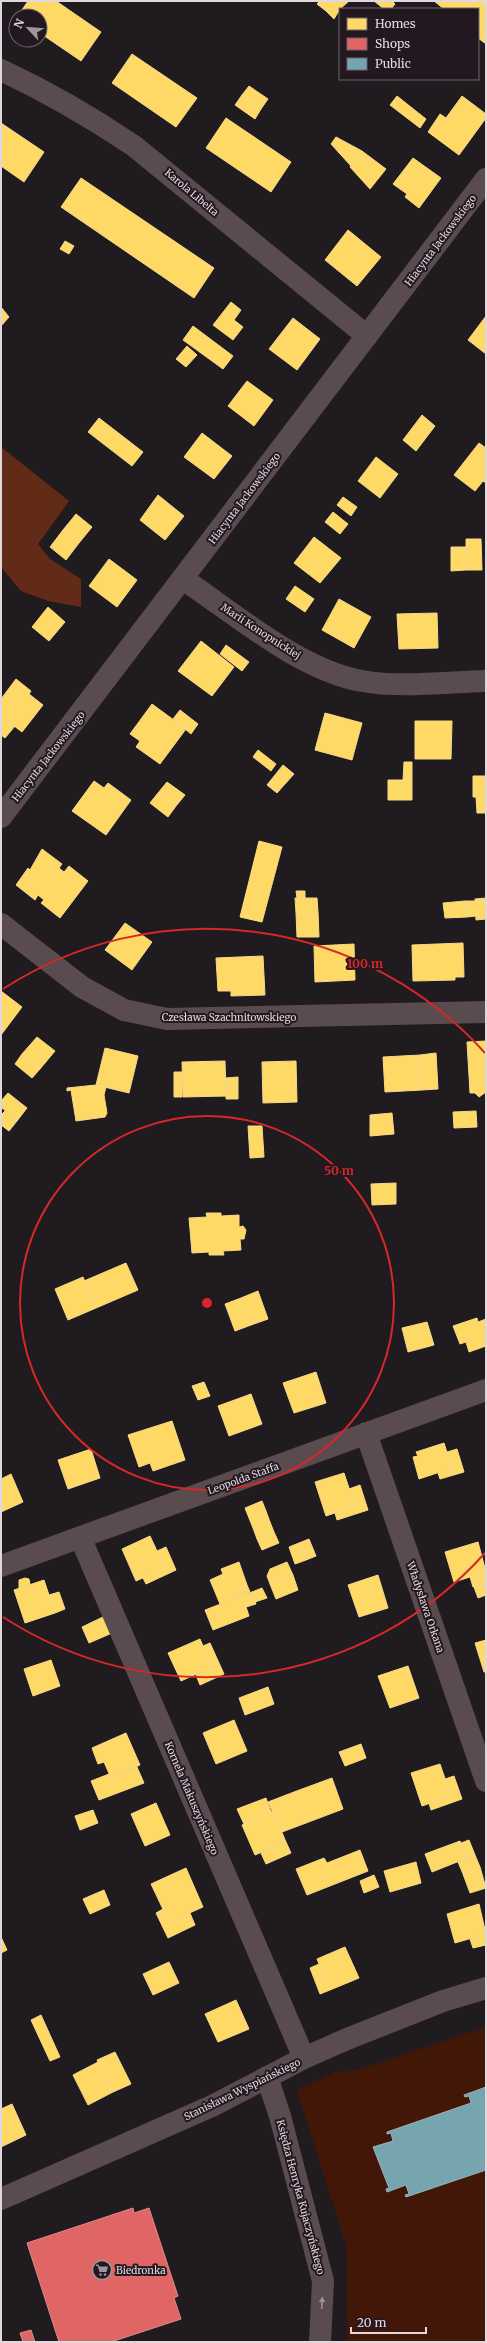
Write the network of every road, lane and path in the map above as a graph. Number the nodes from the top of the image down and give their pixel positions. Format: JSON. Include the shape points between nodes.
{"nodes":[{"id":1,"x":1,"y":70,"type":"edge"},
{"id":2,"x":486,"y":179,"type":"edge"},
{"id":3,"x":367,"y":336,"type":"junction"},
{"id":4,"x":184,"y":579,"type":"junction"},
{"id":5,"x":486,"y":681,"type":"edge"},
{"id":6,"x":1,"y":817,"type":"edge"},
{"id":7,"x":1,"y":924,"type":"edge"},
{"id":8,"x":486,"y":1012,"type":"edge"},
{"id":9,"x":486,"y":1390,"type":"edge"},
{"id":10,"x":366,"y":1433,"type":"junction"},
{"id":11,"x":81,"y":1539,"type":"junction"},
{"id":12,"x":1,"y":1566,"type":"edge"},
{"id":13,"x":486,"y":1781,"type":"edge"},
{"id":14,"x":486,"y":1988,"type":"edge"},
{"id":15,"x":304,"y":2058,"type":"junction"},
{"id":16,"x":267,"y":2078,"type":"junction"},
{"id":17,"x":1,"y":2199,"type":"edge"},
{"id":18,"x":320,"y":2342,"type":"edge"}],
"edges":[{"from":1,"to":3,"type":"street","name":"Karola Libelta","via":[[97,120],[134,146]]},
{"from":2,"to":3,"type":"street","name":"Hiacynta Jackowskiego"},
{"from":3,"to":4,"type":"street","name":"Hiacynta Jackowskiego"},
{"from":4,"to":5,"type":"street","name":"Marii Konopnickiej","via":[[285,649],[326,670],[362,681],[395,684]]},
{"from":4,"to":6,"type":"street","name":"Hiacynta Jackowskiego"},
{"from":7,"to":8,"type":"street","name":"Czesława Szachnitowskiego","via":[[82,987],[124,1010],[167,1019]]},
{"from":9,"to":10,"type":"street","name":"Leopolda Staffa"},
{"from":10,"to":11,"type":"street","name":"Leopolda Staffa"},
{"from":10,"to":13,"type":"street","name":"Władysława Orkana"},
{"from":11,"to":12,"type":"street","name":"Leopolda Staffa"},
{"from":11,"to":15,"type":"street","name":"Kornela Makuszyńskiego"},
{"from":14,"to":15,"type":"street","name":"Stanisława Wyspiańskiego","via":[[435,2004]]},
{"from":15,"to":16,"type":"street","name":"Stanisława Wyspiańskiego"},
{"from":16,"to":17,"type":"street","name":"Stanisława Wyspiańskiego","via":[[212,2106]]},
{"from":18,"to":16,"type":"street","name":"Księdza Henryka Kujaczyńskiego","one_way":true,"via":[[323,2281],[280,2116]]}]}
